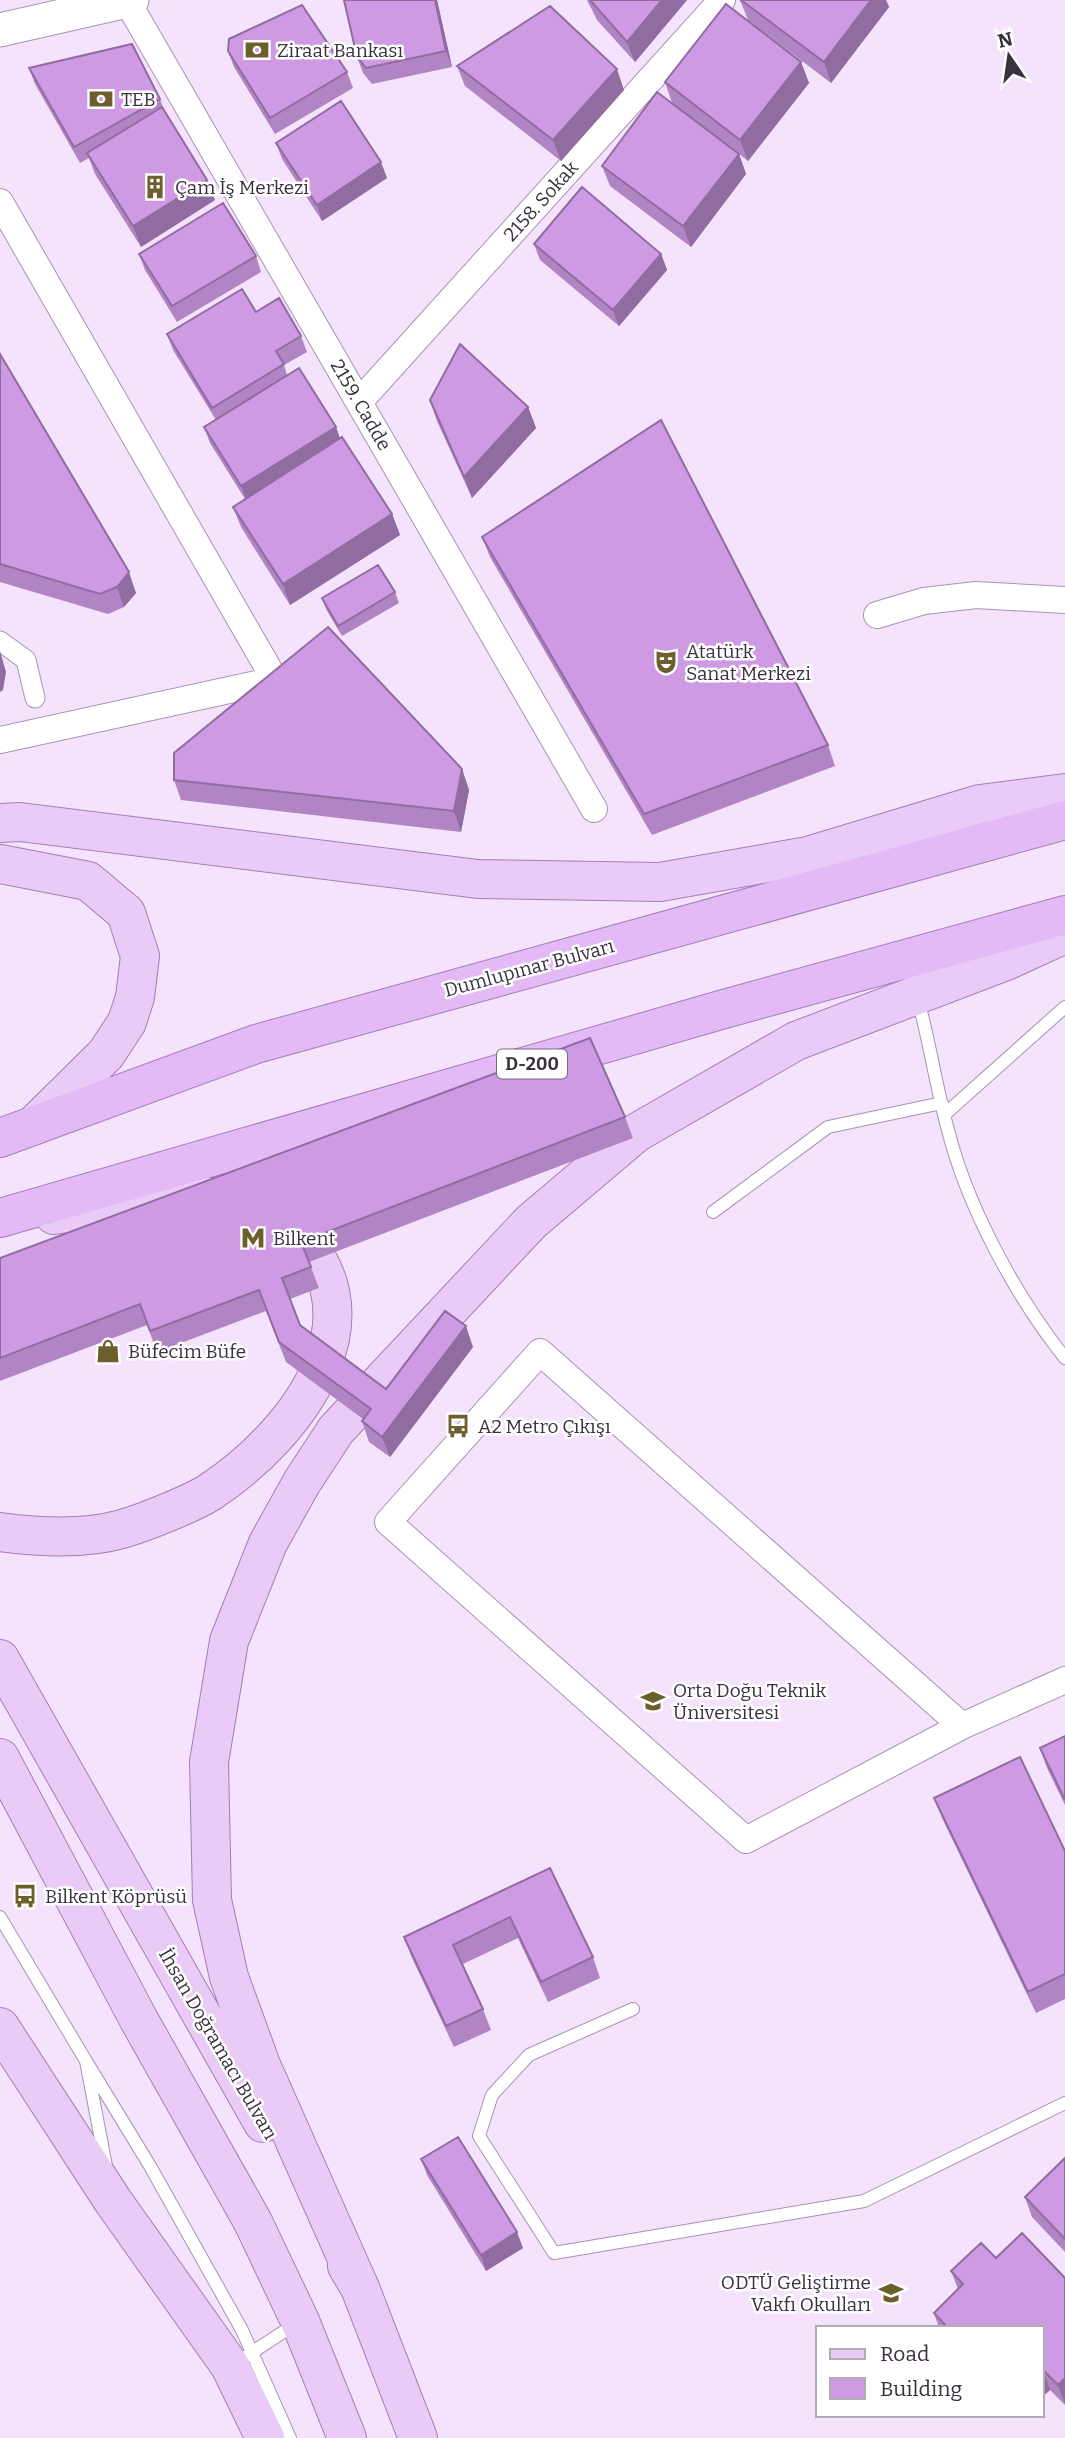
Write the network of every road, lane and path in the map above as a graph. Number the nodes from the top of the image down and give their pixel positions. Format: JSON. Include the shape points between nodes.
{"nodes":[{"id":1,"x":128,"y":0,"type":"edge"},
{"id":2,"x":723,"y":0,"type":"edge"},
{"id":3,"x":0,"y":30,"type":"edge"},
{"id":4,"x":0,"y":201,"type":"edge"},
{"id":5,"x":359,"y":402,"type":"junction"},
{"id":6,"x":1065,"y":600,"type":"edge"},
{"id":7,"x":877,"y":615,"type":"dead end"},
{"id":8,"x":0,"y":641,"type":"edge"},
{"id":9,"x":35,"y":698,"type":"dead end"},
{"id":10,"x":0,"y":740,"type":"edge"},
{"id":11,"x":1065,"y":793,"type":"edge"},
{"id":12,"x":594,"y":809,"type":"dead end"},
{"id":13,"x":1065,"y":820,"type":"edge"},
{"id":14,"x":0,"y":823,"type":"edge"},
{"id":15,"x":0,"y":864,"type":"edge"},
{"id":16,"x":1065,"y":915,"type":"edge"},
{"id":17,"x":1065,"y":934,"type":"edge"},
{"id":18,"x":916,"y":993,"type":"junction"},
{"id":19,"x":1065,"y":1007,"type":"edge"},
{"id":20,"x":943,"y":1109,"type":"junction"},
{"id":21,"x":14,"y":1134,"type":"edge"},
{"id":22,"x":713,"y":1212,"type":"dead end"},
{"id":23,"x":0,"y":1217,"type":"edge"},
{"id":24,"x":0,"y":1223,"type":"edge"},
{"id":25,"x":1065,"y":1358,"type":"edge"},
{"id":26,"x":0,"y":1532,"type":"edge"},
{"id":27,"x":0,"y":1659,"type":"edge"},
{"id":28,"x":1065,"y":1681,"type":"edge"},
{"id":29,"x":962,"y":1726,"type":"junction"},
{"id":30,"x":0,"y":1758,"type":"edge"},
{"id":31,"x":0,"y":1917,"type":"edge"},
{"id":32,"x":633,"y":2009,"type":"dead end"},
{"id":33,"x":0,"y":2027,"type":"edge"},
{"id":34,"x":86,"y":2061,"type":"junction"},
{"id":35,"x":1065,"y":2103,"type":"edge"},
{"id":36,"x":113,"y":2201,"type":"junction"},
{"id":37,"x":360,"y":2288,"type":"junction"},
{"id":38,"x":300,"y":2321,"type":"junction"},
{"id":39,"x":241,"y":2359,"type":"junction"},
{"id":40,"x":265,"y":2438,"type":"edge"},
{"id":41,"x":290,"y":2438,"type":"edge"},
{"id":42,"x":347,"y":2438,"type":"edge"},
{"id":43,"x":418,"y":2438,"type":"edge"}],
"edges":[{"from":1,"to":3,"type":"street"},
{"from":1,"to":5,"type":"street","name":"2159. Cadde"},
{"from":2,"to":5,"type":"street","name":"2158. Sokak"},
{"from":4,"to":10,"type":"street","via":[[275,680]]},
{"from":5,"to":12,"type":"street","name":"2159. Cadde"},
{"from":6,"to":7,"type":"street","via":[[976,595],[924,601]]},
{"from":8,"to":9,"type":"street","via":[[26,660]]},
{"from":11,"to":14,"type":"main road","via":[[980,804],[808,856],[660,882],[478,879]]},
{"from":13,"to":21,"type":"highway","name":"Dumlupınar Bulvarı","via":[[256,1044]]},
{"from":15,"to":21,"type":"main road","via":[[89,881],[126,913],[140,956],[135,997],[120,1033],[89,1073]]},
{"from":16,"to":23,"type":"highway","number":"D-200"},
{"from":17,"to":18,"type":"main road"},
{"from":18,"to":20,"type":"lane"},
{"from":18,"to":37,"type":"main road","via":[[796,1041],[636,1133],[531,1222],[336,1430],[268,1544],[229,1641],[209,1762],[212,1900],[229,1977],[261,2065]]},
{"from":19,"to":20,"type":"lane"},
{"from":20,"to":22,"type":"lane","via":[[828,1127]]},
{"from":20,"to":25,"type":"lane","via":[[979,1219]]},
{"from":24,"to":26,"type":"main road","via":[[172,1198],[212,1197],[250,1203],[276,1216],[310,1246],[324,1273],[332,1323],[330,1349],[285,1426],[249,1462],[208,1493],[121,1529],[69,1537]]},
{"from":27,"to":37,"type":"main road","name":"İhsan Doğramacı Bulvarı"},
{"from":28,"to":29,"type":"street"},
{"from":29,"to":29,"type":"street","via":[[746,1840],[388,1522],[540,1352]]},
{"from":30,"to":38,"type":"main road","via":[[253,2222]]},
{"from":31,"to":34,"type":"lane"},
{"from":32,"to":35,"type":"lane","via":[[529,2054],[492,2095],[479,2136],[554,2253],[864,2201]]},
{"from":33,"to":36,"type":"main road"},
{"from":34,"to":36,"type":"lane"},
{"from":34,"to":39,"type":"lane","via":[[150,2166]]},
{"from":36,"to":39,"type":"main road"},
{"from":37,"to":43,"type":"main road","name":"İhsan Doğramacı Bulvarı"},
{"from":38,"to":39,"type":"lane"},
{"from":38,"to":42,"type":"main road"},
{"from":39,"to":40,"type":"main road"},
{"from":39,"to":41,"type":"lane"}]}
